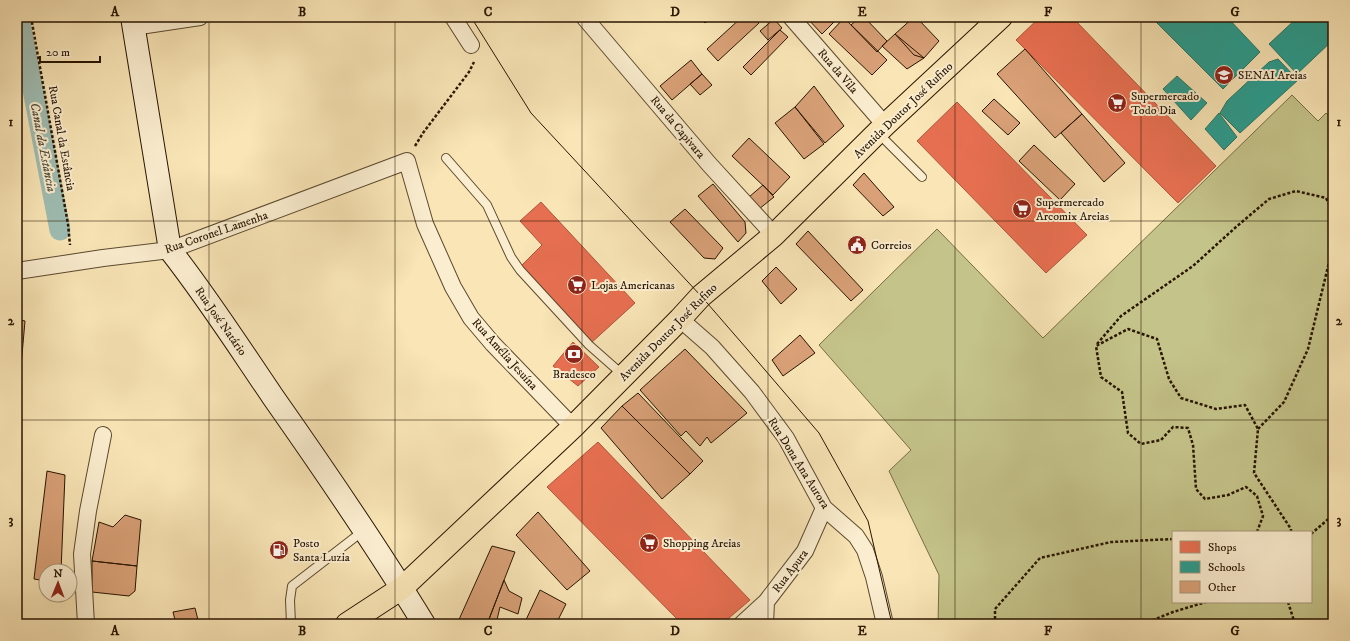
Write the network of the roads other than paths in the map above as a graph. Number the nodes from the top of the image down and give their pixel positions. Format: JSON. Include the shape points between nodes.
{"nodes":[{"id":1,"x":200,"y":17,"type":"edge"},
{"id":2,"x":453,"y":17,"type":"edge"},
{"id":3,"x":584,"y":17,"type":"edge"},
{"id":4,"x":791,"y":17,"type":"edge"},
{"id":5,"x":1001,"y":17,"type":"edge"},
{"id":6,"x":133,"y":22,"type":"edge"},
{"id":7,"x":471,"y":45,"type":"road end"},
{"id":8,"x":882,"y":129,"type":"junction"},
{"id":9,"x":446,"y":158,"type":"dead end"},
{"id":10,"x":407,"y":160,"type":"joint"},
{"id":11,"x":922,"y":177,"type":"dead end"},
{"id":12,"x":774,"y":235,"type":"junction"},
{"id":13,"x":170,"y":250,"type":"junction"},
{"id":14,"x":17,"y":271,"type":"edge"},
{"id":15,"x":680,"y":319,"type":"junction"},
{"id":16,"x":624,"y":376,"type":"junction"},
{"id":17,"x":573,"y":428,"type":"junction"},
{"id":18,"x":103,"y":435,"type":"dead end"},
{"id":19,"x":824,"y":508,"type":"junction"},
{"id":20,"x":364,"y":531,"type":"junction"},
{"id":21,"x":402,"y":588,"type":"junction"},
{"id":22,"x":766,"y":602,"type":"junction"},
{"id":23,"x":86,"y":624,"type":"edge"},
{"id":24,"x":291,"y":624,"type":"edge"},
{"id":25,"x":347,"y":624,"type":"edge"},
{"id":26,"x":424,"y":624,"type":"edge"},
{"id":27,"x":742,"y":624,"type":"edge"},
{"id":28,"x":765,"y":624,"type":"edge"},
{"id":29,"x":885,"y":624,"type":"edge"}],
"edges":[{"from":1,"to":6,"type":"street"},
{"from":2,"to":7,"type":"street"},
{"from":3,"to":12,"type":"street","name":"Rua da Capivara"},
{"from":4,"to":8,"type":"street","name":"Rua da Vila"},
{"from":5,"to":8,"type":"main road","name":"Avenida Doutor José Rufino"},
{"from":6,"to":13,"type":"main road","name":"Rua José Natário"},
{"from":8,"to":11,"type":"lane"},
{"from":8,"to":12,"type":"main road","name":"Avenida Doutor José Rufino"},
{"from":9,"to":16,"type":"lane","via":[[487,205],[511,257],[520,270],[589,345]]},
{"from":10,"to":13,"type":"street","name":"Rua Coronel Lamenha"},
{"from":10,"to":17,"type":"street","name":"Rua Amélia Jesuína","via":[[425,224],[453,287],[468,312],[492,344]]},
{"from":12,"to":15,"type":"main road","name":"Avenida Doutor José Rufino","via":[[701,296]]},
{"from":13,"to":14,"type":"street","name":"Rua Coronel Lamenha"},
{"from":13,"to":20,"type":"main road","name":"Rua José Natário"},
{"from":15,"to":16,"type":"main road","name":"Avenida Doutor José Rufino"},
{"from":15,"to":19,"type":"street","name":"Rua Dona Ana Aurora","via":[[712,347],[752,392],[786,438]]},
{"from":16,"to":17,"type":"main road","name":"Avenida Doutor José Rufino"},
{"from":17,"to":21,"type":"main road","name":"Avenida Doutor José Rufino"},
{"from":18,"to":23,"type":"street","via":[[82,554]]},
{"from":19,"to":22,"type":"street","name":"Rua Apura","via":[[806,551]]},
{"from":19,"to":29,"type":"street","name":"Rua Dona Ana Aurora","via":[[856,536],[865,550]]},
{"from":20,"to":21,"type":"main road","name":"Rua José Natário"},
{"from":20,"to":24,"type":"lane","via":[[292,586]]},
{"from":21,"to":25,"type":"main road","name":"Avenida Doutor José Rufino"},
{"from":21,"to":26,"type":"main road","name":"Rua José Natário"},
{"from":22,"to":27,"type":"street","name":"Rua Apura"},
{"from":22,"to":28,"type":"street"}]}
